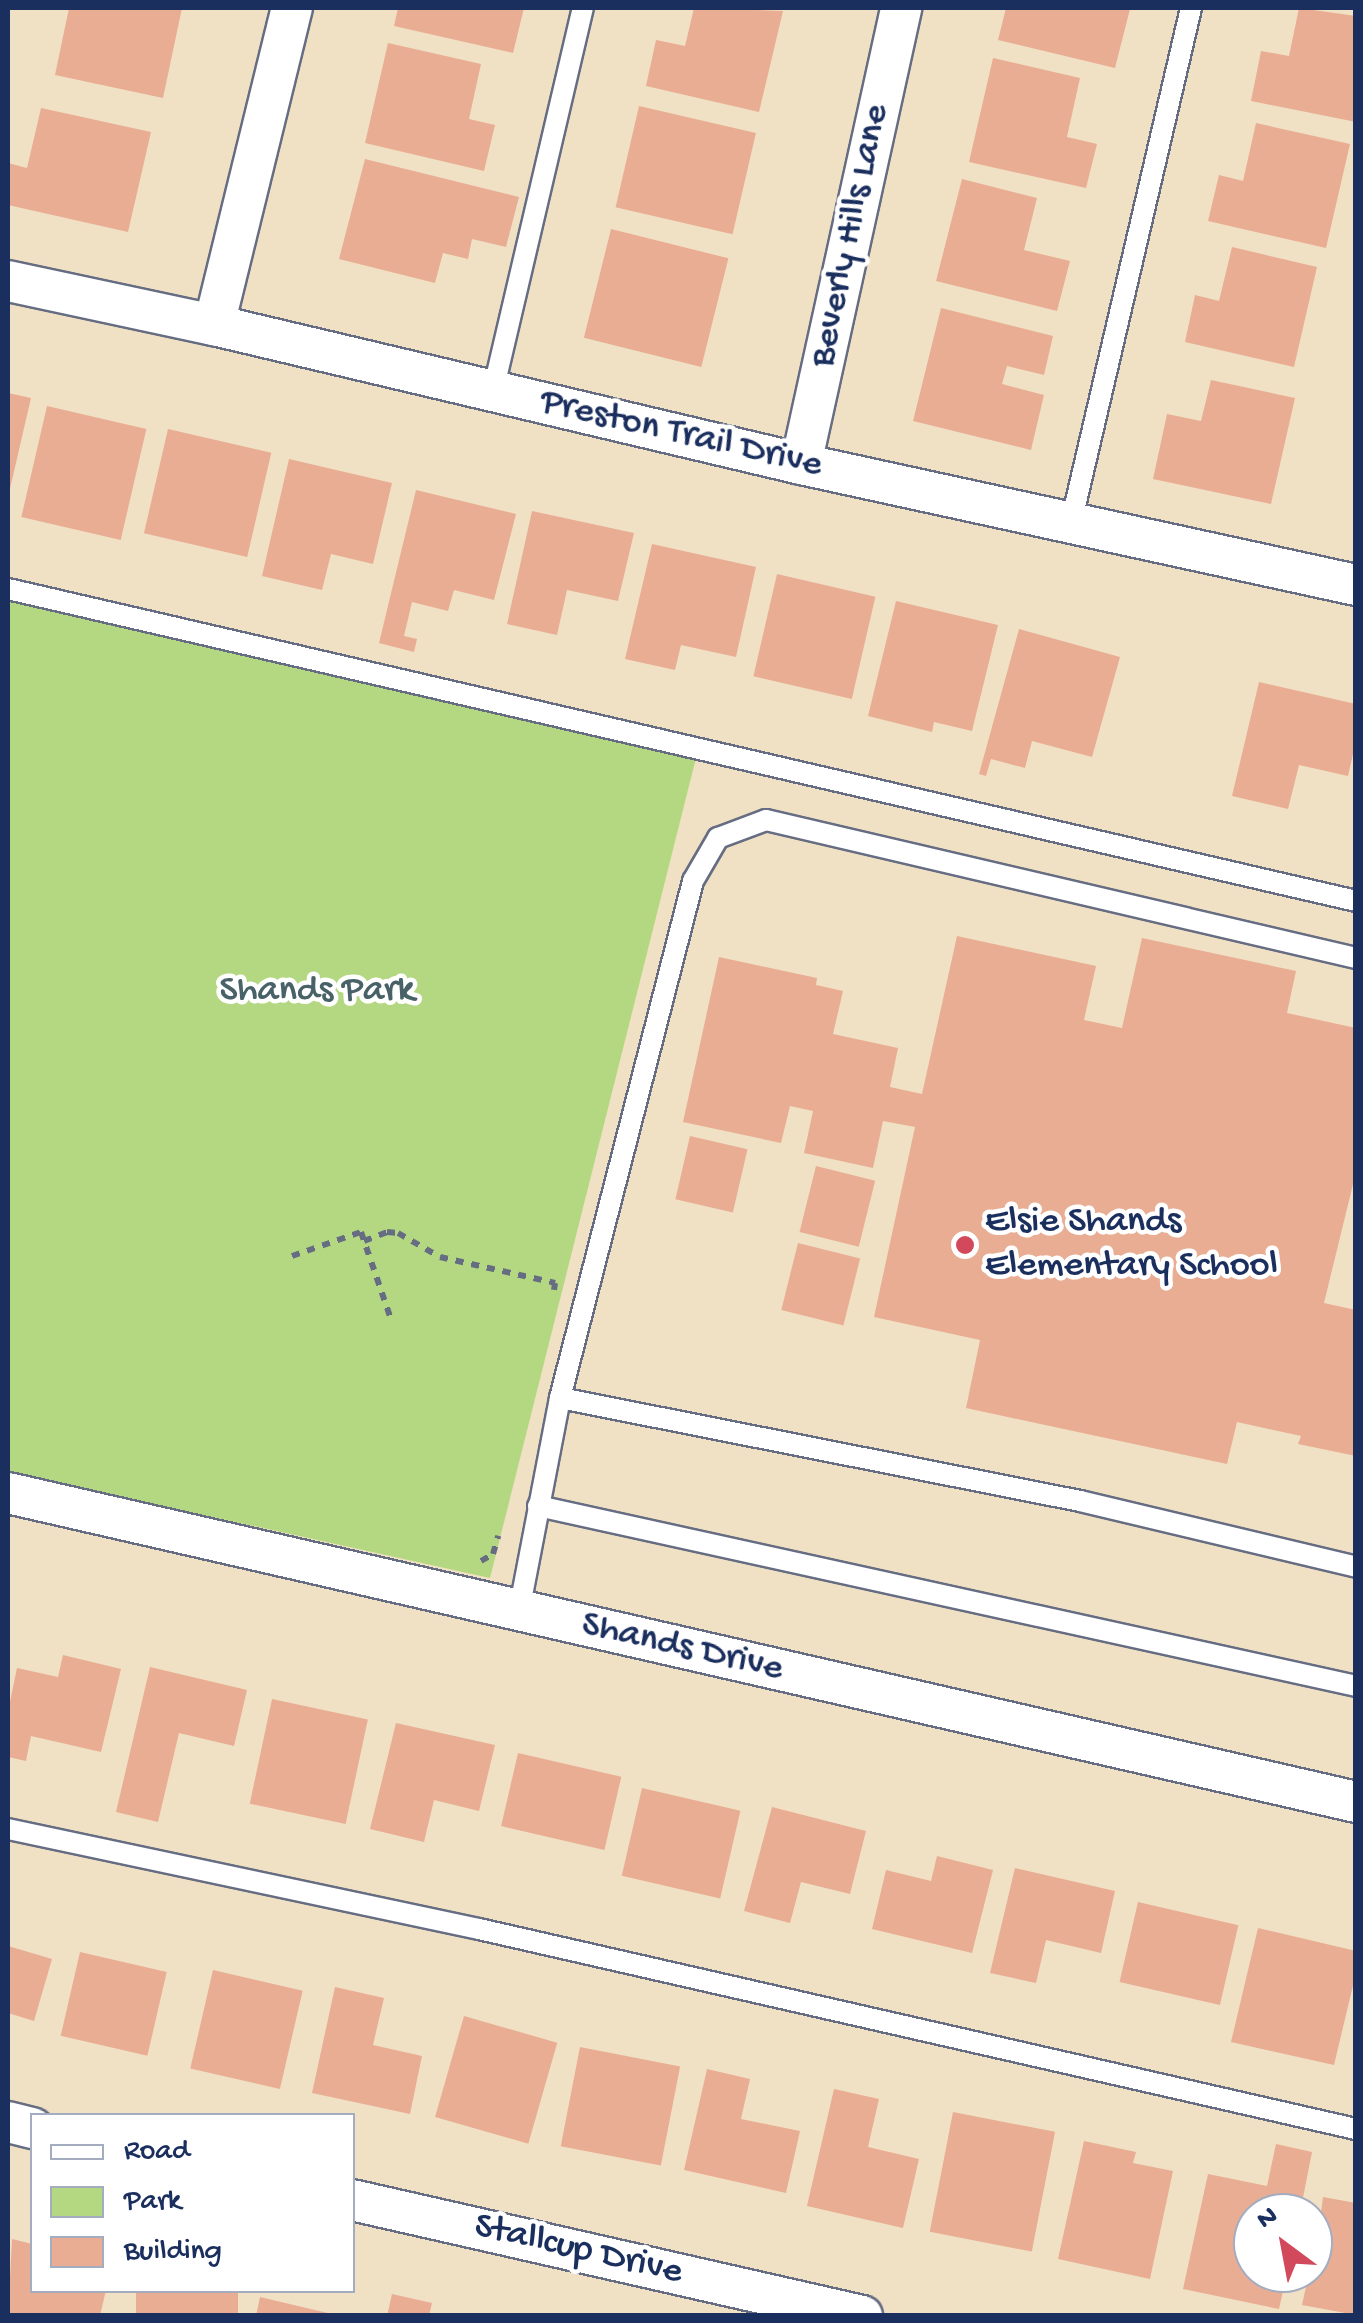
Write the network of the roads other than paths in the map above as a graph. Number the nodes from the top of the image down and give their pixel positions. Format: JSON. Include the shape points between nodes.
{"nodes":[{"id":1,"x":292,"y":8,"type":"edge"},
{"id":2,"x":583,"y":8,"type":"edge"},
{"id":3,"x":901,"y":8,"type":"edge"},
{"id":4,"x":1191,"y":8,"type":"edge"},
{"id":5,"x":8,"y":281,"type":"edge"},
{"id":6,"x":214,"y":325,"type":"junction"},
{"id":7,"x":494,"y":391,"type":"junction"},
{"id":8,"x":801,"y":464,"type":"junction"},
{"id":9,"x":1071,"y":523,"type":"junction"},
{"id":10,"x":1356,"y":585,"type":"edge"},
{"id":11,"x":8,"y":589,"type":"edge"},
{"id":12,"x":1356,"y":901,"type":"edge"},
{"id":13,"x":1356,"y":958,"type":"edge"},
{"id":14,"x":560,"y":1398,"type":"junction"},
{"id":15,"x":8,"y":1494,"type":"edge"},
{"id":16,"x":538,"y":1506,"type":"junction"},
{"id":17,"x":1356,"y":1567,"type":"edge"},
{"id":18,"x":519,"y":1610,"type":"junction"},
{"id":19,"x":1356,"y":1686,"type":"edge"},
{"id":20,"x":1356,"y":1802,"type":"edge"},
{"id":21,"x":8,"y":1829,"type":"edge"},
{"id":22,"x":1356,"y":2130,"type":"edge"},
{"id":23,"x":355,"y":2201,"type":"edge"},
{"id":24,"x":862,"y":2316,"type":"edge"}],
"edges":[{"from":1,"to":6,"type":"street"},
{"from":2,"to":7,"type":"lane"},
{"from":3,"to":8,"type":"street","name":"Beverly Hills Lane"},
{"from":4,"to":9,"type":"lane"},
{"from":5,"to":6,"type":"street","name":"Preston Trail Drive"},
{"from":6,"to":7,"type":"street","name":"Preston Trail Drive"},
{"from":7,"to":8,"type":"street","name":"Preston Trail Drive"},
{"from":8,"to":9,"type":"street","name":"Preston Trail Drive"},
{"from":9,"to":10,"type":"street","name":"Preston Trail Drive"},
{"from":11,"to":12,"type":"lane"},
{"from":13,"to":14,"type":"lane","via":[[766,820],[718,838],[693,881]]},
{"from":14,"to":16,"type":"lane"},
{"from":14,"to":17,"type":"lane","via":[[1080,1501]]},
{"from":15,"to":18,"type":"street","name":"Shands Drive"},
{"from":16,"to":18,"type":"lane"},
{"from":16,"to":19,"type":"lane"},
{"from":18,"to":20,"type":"street","name":"Shands Drive"},
{"from":21,"to":22,"type":"lane","via":[[479,1929]]},
{"from":23,"to":24,"type":"street","name":"Stallcup Drive"}]}
